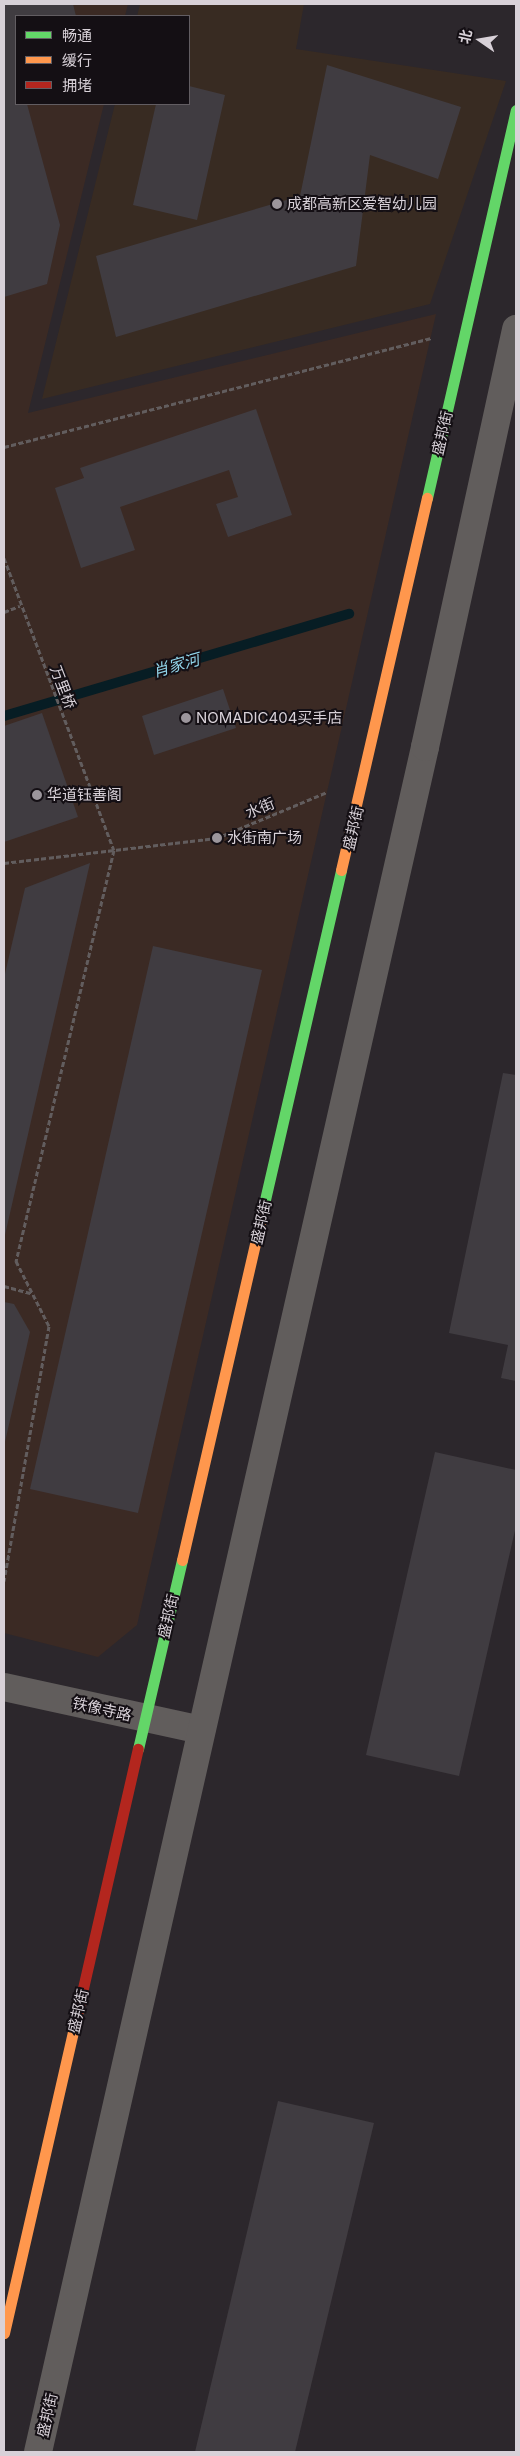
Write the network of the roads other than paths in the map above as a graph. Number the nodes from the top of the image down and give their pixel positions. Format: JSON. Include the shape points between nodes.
{"nodes":[{"id":1,"x":516,"y":110,"type":"edge"},
{"id":2,"x":516,"y":329,"type":"edge"},
{"id":3,"x":4,"y":1687,"type":"edge"},
{"id":4,"x":145,"y":1719,"type":"junction"},
{"id":5,"x":201,"y":1730,"type":"junction"},
{"id":6,"x":4,"y":2333,"type":"edge"},
{"id":7,"x":38,"y":2452,"type":"edge"}],
"edges":[{"from":1,"to":4,"type":"street","name":"盛邦街"},
{"from":2,"to":5,"type":"street","name":"盛邦街","via":[[425,747]]},
{"from":3,"to":4,"type":"street","name":"铁像寺路"},
{"from":4,"to":5,"type":"street","name":"铁像寺路"},
{"from":4,"to":6,"type":"street","name":"盛邦街"},
{"from":5,"to":7,"type":"street","name":"盛邦街"}]}
